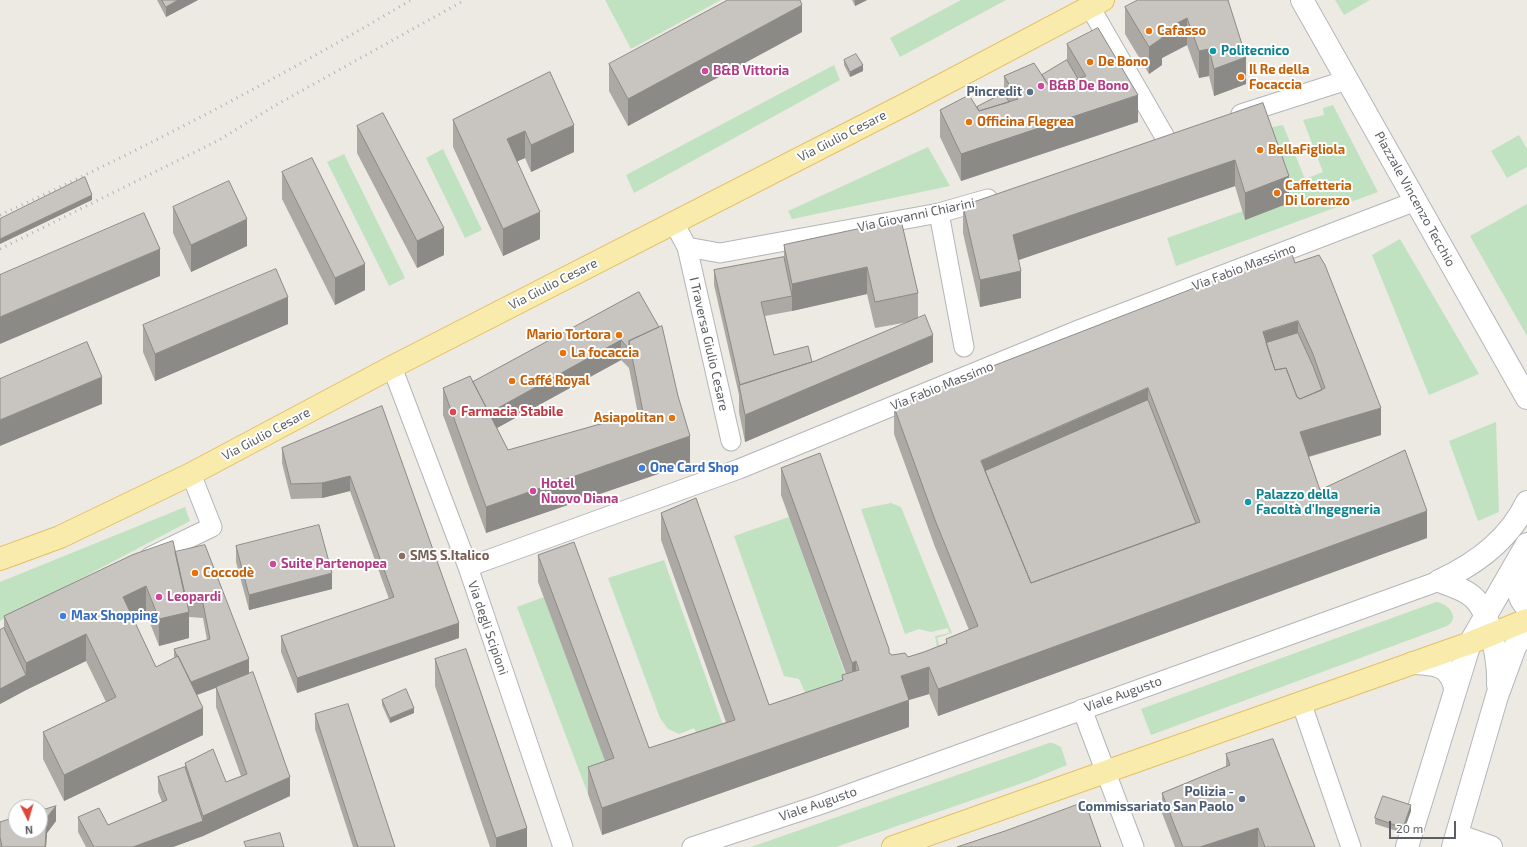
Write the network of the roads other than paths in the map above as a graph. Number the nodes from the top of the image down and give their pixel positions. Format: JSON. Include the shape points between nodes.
{"nodes":[{"id":1,"x":1302,"y":0,"type":"edge"},
{"id":2,"x":1096,"y":3,"type":"edge"},
{"id":3,"x":1347,"y":80,"type":"junction"},
{"id":4,"x":1224,"y":120,"type":"edge"},
{"id":5,"x":1166,"y":139,"type":"edge"},
{"id":6,"x":1004,"y":194,"type":"edge"},
{"id":7,"x":1416,"y":201,"type":"junction"},
{"id":8,"x":939,"y":213,"type":"junction"},
{"id":9,"x":674,"y":223,"type":"junction"},
{"id":10,"x":686,"y":247,"type":"junction"},
{"id":11,"x":964,"y":347,"type":"dead end"},
{"id":12,"x":392,"y":367,"type":"junction"},
{"id":13,"x":1527,"y":398,"type":"edge"},
{"id":14,"x":731,"y":441,"type":"dead end"},
{"id":15,"x":191,"y":474,"type":"junction"},
{"id":16,"x":1527,"y":502,"type":"edge"},
{"id":17,"x":1527,"y":544,"type":"edge"},
{"id":18,"x":0,"y":559,"type":"edge"},
{"id":19,"x":1516,"y":566,"type":"junction"},
{"id":20,"x":131,"y":567,"type":"edge"},
{"id":21,"x":468,"y":567,"type":"junction"},
{"id":22,"x":1439,"y":581,"type":"junction"},
{"id":23,"x":1527,"y":607,"type":"edge"},
{"id":24,"x":1527,"y":620,"type":"edge"},
{"id":25,"x":1488,"y":626,"type":"junction"},
{"id":26,"x":1527,"y":627,"type":"edge"},
{"id":27,"x":1470,"y":643,"type":"junction"},
{"id":28,"x":1412,"y":663,"type":"junction"},
{"id":29,"x":1456,"y":688,"type":"junction"},
{"id":30,"x":1497,"y":696,"type":"junction"},
{"id":31,"x":1301,"y":702,"type":"junction"},
{"id":32,"x":1082,"y":709,"type":"junction"},
{"id":33,"x":1106,"y":772,"type":"junction"},
{"id":34,"x":1455,"y":841,"type":"edge"},
{"id":35,"x":563,"y":847,"type":"edge"},
{"id":36,"x":692,"y":847,"type":"edge"},
{"id":37,"x":893,"y":847,"type":"edge"},
{"id":38,"x":1134,"y":847,"type":"edge"},
{"id":39,"x":1351,"y":847,"type":"edge"},
{"id":40,"x":1407,"y":847,"type":"edge"},
{"id":41,"x":1491,"y":847,"type":"edge"}],
"edges":[{"from":1,"to":3,"type":"main road","name":"Piazzale Vincenzo Tecchio"},
{"from":2,"to":5,"type":"street"},
{"from":2,"to":9,"type":"main road","name":"Via Giulio Cesare"},
{"from":3,"to":4,"type":"street"},
{"from":3,"to":7,"type":"main road","name":"Piazzale Vincenzo Tecchio"},
{"from":6,"to":8,"type":"street","name":"Via Giovanni Chiarini"},
{"from":7,"to":13,"type":"main road","name":"Piazzale Vincenzo Tecchio"},
{"from":7,"to":21,"type":"street","name":"Via Fabio Massimo","via":[[1081,329],[739,469]]},
{"from":8,"to":10,"type":"street","name":"Via Giovanni Chiarini","via":[[720,253]]},
{"from":8,"to":11,"type":"street"},
{"from":9,"to":10,"type":"street"},
{"from":9,"to":12,"type":"main road","name":"Via Giulio Cesare"},
{"from":10,"to":14,"type":"street","name":"I Traversa Giulio Cesare"},
{"from":12,"to":15,"type":"main road","name":"Via Giulio Cesare"},
{"from":12,"to":21,"type":"street","name":"Via degli Scipioni"},
{"from":15,"to":18,"type":"main road","name":"Via Giulio Cesare","via":[[60,537]]},
{"from":15,"to":20,"type":"street","via":[[212,527]]},
{"from":16,"to":22,"type":"main road","name":"Viale Augusto","via":[[1517,521],[1492,548]]},
{"from":17,"to":19,"type":"main road"},
{"from":19,"to":23,"type":"main road","via":[[1519,593]]},
{"from":19,"to":25,"type":"main road"},
{"from":21,"to":35,"type":"street","name":"Via degli Scipioni"},
{"from":22,"to":25,"type":"main road","via":[[1473,597]]},
{"from":22,"to":32,"type":"street","name":"Viale Augusto"},
{"from":24,"to":25,"type":"main road"},
{"from":25,"to":27,"type":"main road"},
{"from":25,"to":30,"type":"main road","via":[[1496,658]]},
{"from":26,"to":30,"type":"main road","via":[[1515,647]]},
{"from":27,"to":28,"type":"main road"},
{"from":27,"to":29,"type":"main road"},
{"from":28,"to":29,"type":"main road","via":[[1432,664],[1445,670],[1454,679]]},
{"from":28,"to":31,"type":"main road"},
{"from":29,"to":40,"type":"main road"},
{"from":30,"to":34,"type":"main road"},
{"from":31,"to":33,"type":"main road"},
{"from":31,"to":39,"type":"street"},
{"from":32,"to":33,"type":"street"},
{"from":32,"to":36,"type":"street","name":"Viale Augusto","via":[[818,805]]},
{"from":33,"to":37,"type":"main road"},
{"from":33,"to":38,"type":"street"},
{"from":34,"to":41,"type":"main road"}]}
